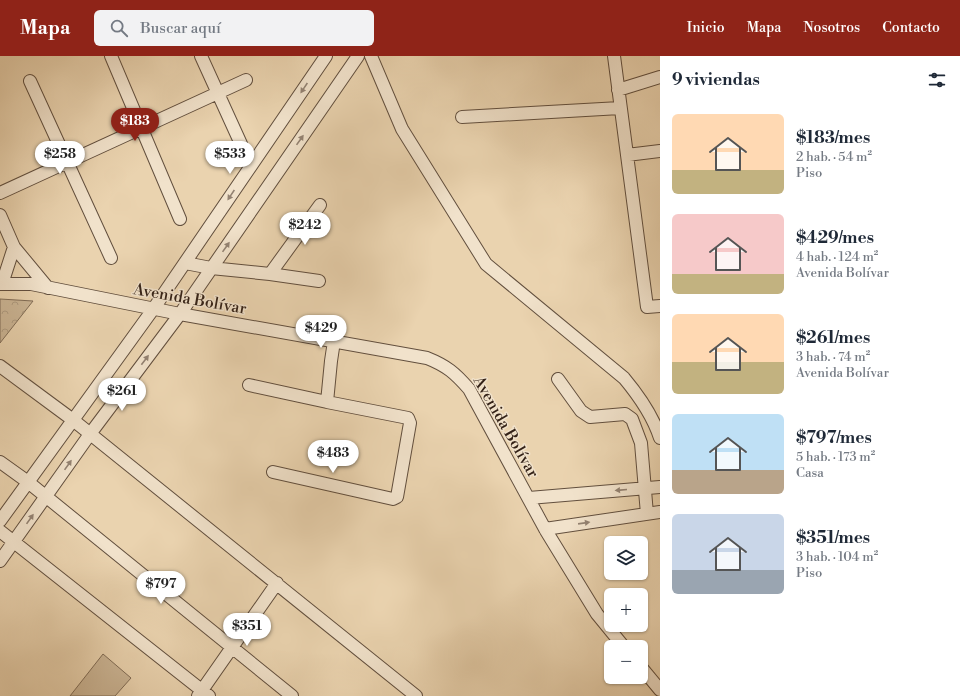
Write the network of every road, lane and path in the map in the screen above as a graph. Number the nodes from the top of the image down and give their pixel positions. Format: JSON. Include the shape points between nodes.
{"nodes":[{"id":1,"x":111,"y":56,"type":"edge"},
{"id":2,"x":201,"y":56,"type":"edge"},
{"id":3,"x":326,"y":56,"type":"edge"},
{"id":4,"x":358,"y":56,"type":"edge"},
{"id":5,"x":371,"y":56,"type":"edge"},
{"id":6,"x":614,"y":56,"type":"edge"},
{"id":7,"x":660,"y":77,"type":"edge"},
{"id":8,"x":246,"y":80,"type":"dead end"},
{"id":9,"x":30,"y":81,"type":"dead end"},
{"id":10,"x":618,"y":90,"type":"junction"},
{"id":11,"x":218,"y":94,"type":"junction"},
{"id":12,"x":620,"y":108,"type":"junction"},
{"id":13,"x":462,"y":117,"type":"dead end"},
{"id":14,"x":141,"y":127,"type":"junction"},
{"id":15,"x":241,"y":144,"type":"dead end"},
{"id":16,"x":660,"y":151,"type":"edge"},
{"id":17,"x":627,"y":155,"type":"junction"},
{"id":18,"x":67,"y":161,"type":"junction"},
{"id":19,"x":0,"y":193,"type":"edge"},
{"id":20,"x":320,"y":205,"type":"dead end"},
{"id":21,"x":0,"y":215,"type":"edge"},
{"id":22,"x":180,"y":219,"type":"dead end"},
{"id":23,"x":14,"y":247,"type":"junction"},
{"id":24,"x":110,"y":258,"type":"dead end"},
{"id":25,"x":185,"y":263,"type":"junction"},
{"id":26,"x":211,"y":268,"type":"junction"},
{"id":27,"x":270,"y":274,"type":"junction"},
{"id":28,"x":319,"y":281,"type":"dead end"},
{"id":29,"x":1,"y":284,"type":"edge"},
{"id":30,"x":48,"y":288,"type":"junction"},
{"id":31,"x":660,"y":306,"type":"edge"},
{"id":32,"x":154,"y":308,"type":"junction"},
{"id":33,"x":180,"y":314,"type":"junction"},
{"id":34,"x":334,"y":341,"type":"junction"},
{"id":35,"x":0,"y":366,"type":"edge"},
{"id":36,"x":558,"y":379,"type":"dead end"},
{"id":37,"x":249,"y":385,"type":"dead end"},
{"id":38,"x":327,"y":402,"type":"junction"},
{"id":39,"x":73,"y":420,"type":"junction"},
{"id":40,"x":90,"y":434,"type":"junction"},
{"id":41,"x":660,"y":438,"type":"edge"},
{"id":42,"x":0,"y":462,"type":"edge"},
{"id":43,"x":273,"y":472,"type":"dead end"},
{"id":44,"x":28,"y":482,"type":"junction"},
{"id":45,"x":660,"y":486,"type":"edge"},
{"id":46,"x":645,"y":488,"type":"junction"},
{"id":47,"x":46,"y":497,"type":"junction"},
{"id":48,"x":529,"y":498,"type":"junction"},
{"id":49,"x":660,"y":512,"type":"edge"},
{"id":50,"x":647,"y":514,"type":"junction"},
{"id":51,"x":0,"y":521,"type":"edge"},
{"id":52,"x":545,"y":528,"type":"junction"},
{"id":53,"x":0,"y":531,"type":"edge"},
{"id":54,"x":14,"y":542,"type":"junction"},
{"id":55,"x":0,"y":561,"type":"edge"},
{"id":56,"x":277,"y":583,"type":"junction"},
{"id":57,"x":618,"y":640,"type":"edge"},
{"id":58,"x":232,"y":647,"type":"junction"},
{"id":59,"x":648,"y":675,"type":"edge"},
{"id":60,"x":660,"y":690,"type":"edge"},
{"id":61,"x":203,"y":694,"type":"edge"},
{"id":62,"x":292,"y":696,"type":"edge"},
{"id":63,"x":416,"y":696,"type":"edge"}],
"edges":[{"from":1,"to":14,"type":"street"},
{"from":2,"to":11,"type":"street"},
{"from":3,"to":25,"type":"street","one_way":true},
{"from":26,"to":4,"type":"street","one_way":true},
{"from":5,"to":41,"type":"street","via":[[402,129],[486,264],[624,378],[638,394]]},
{"from":6,"to":10,"type":"street"},
{"from":7,"to":10,"type":"street"},
{"from":8,"to":11,"type":"street"},
{"from":9,"to":18,"type":"street"},
{"from":10,"to":12,"type":"street"},
{"from":11,"to":14,"type":"street"},
{"from":11,"to":15,"type":"street"},
{"from":12,"to":13,"type":"street"},
{"from":12,"to":17,"type":"street"},
{"from":14,"to":18,"type":"street"},
{"from":14,"to":22,"type":"street"},
{"from":16,"to":17,"type":"street"},
{"from":17,"to":31,"type":"street","via":[[647,307]]},
{"from":18,"to":19,"type":"street"},
{"from":18,"to":24,"type":"street"},
{"from":20,"to":27,"type":"street"},
{"from":21,"to":23,"type":"street"},
{"from":23,"to":29,"type":"street"},
{"from":23,"to":30,"type":"street"},
{"from":25,"to":26,"type":"street"},
{"from":25,"to":32,"type":"street"},
{"from":26,"to":27,"type":"street"},
{"from":26,"to":33,"type":"street"},
{"from":27,"to":28,"type":"street"},
{"from":29,"to":30,"type":"street","name":"Avenida Bolívar","via":[[30,284]]},
{"from":30,"to":32,"type":"street","name":"Avenida Bolívar"},
{"from":32,"to":33,"type":"street","name":"Avenida Bolívar"},
{"from":32,"to":39,"type":"street"},
{"from":33,"to":34,"type":"street","name":"Avenida Bolívar"},
{"from":40,"to":33,"type":"street","one_way":true},
{"from":34,"to":38,"type":"street"},
{"from":34,"to":48,"type":"street","name":"Avenida Bolívar","via":[[427,358],[442,364],[456,375],[469,389]]},
{"from":35,"to":39,"type":"street"},
{"from":36,"to":46,"type":"street","via":[[581,411],[590,417],[625,414],[632,419],[641,443]]},
{"from":37,"to":38,"type":"street"},
{"from":38,"to":43,"type":"street","via":[[408,418],[410,423],[397,497],[393,499]]},
{"from":39,"to":40,"type":"street"},
{"from":39,"to":44,"type":"street"},
{"from":47,"to":40,"type":"street","one_way":true},
{"from":40,"to":56,"type":"street"},
{"from":42,"to":44,"type":"street"},
{"from":44,"to":47,"type":"street"},
{"from":44,"to":51,"type":"street"},
{"from":45,"to":46,"type":"street"},
{"from":46,"to":48,"type":"street","one_way":true},
{"from":46,"to":50,"type":"street"},
{"from":54,"to":47,"type":"street","one_way":true},
{"from":47,"to":58,"type":"street"},
{"from":48,"to":52,"type":"street","name":"Avenida Bolívar"},
{"from":49,"to":50,"type":"street"},
{"from":52,"to":50,"type":"street","one_way":true},
{"from":52,"to":57,"type":"street","name":"Avenida Bolívar","via":[[597,614]]},
{"from":53,"to":54,"type":"street"},
{"from":54,"to":55,"type":"street"},
{"from":54,"to":61,"type":"street"},
{"from":56,"to":58,"type":"street"},
{"from":56,"to":63,"type":"street"},
{"from":58,"to":61,"type":"street"},
{"from":58,"to":62,"type":"street"},
{"from":59,"to":60,"type":"street"}]}
